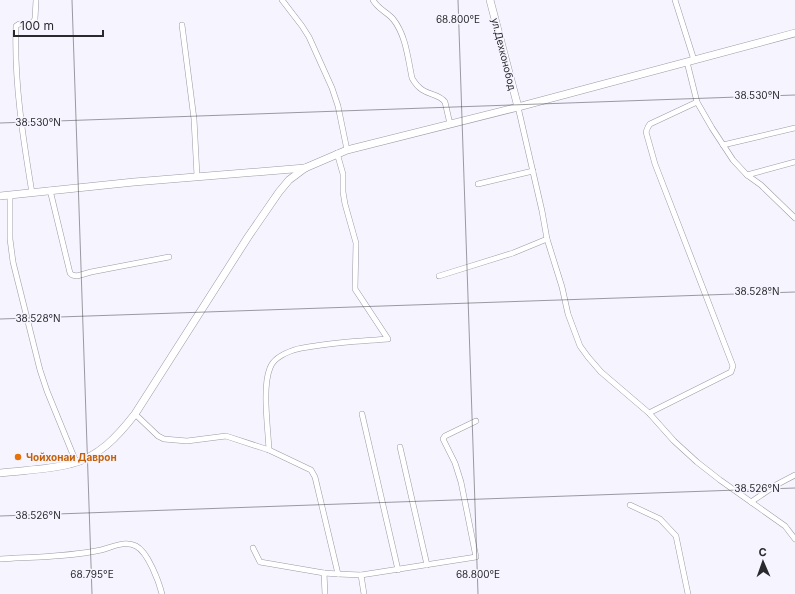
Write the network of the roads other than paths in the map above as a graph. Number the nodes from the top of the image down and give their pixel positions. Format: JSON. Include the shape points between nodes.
{"nodes":[{"id":1,"x":36,"y":0,"type":"edge"},
{"id":2,"x":282,"y":0,"type":"edge"},
{"id":3,"x":373,"y":0,"type":"edge"},
{"id":4,"x":490,"y":0,"type":"edge"},
{"id":5,"x":675,"y":0,"type":"edge"},
{"id":6,"x":182,"y":25,"type":"dead end"},
{"id":7,"x":795,"y":33,"type":"edge"},
{"id":8,"x":691,"y":61,"type":"junction"},
{"id":9,"x":698,"y":102,"type":"junction"},
{"id":10,"x":518,"y":107,"type":"junction"},
{"id":11,"x":450,"y":124,"type":"junction"},
{"id":12,"x":795,"y":128,"type":"edge"},
{"id":13,"x":723,"y":145,"type":"junction"},
{"id":14,"x":347,"y":150,"type":"junction"},
{"id":15,"x":338,"y":153,"type":"junction"},
{"id":16,"x":795,"y":162,"type":"edge"},
{"id":17,"x":305,"y":168,"type":"junction"},
{"id":18,"x":533,"y":171,"type":"junction"},
{"id":19,"x":747,"y":175,"type":"junction"},
{"id":20,"x":197,"y":176,"type":"junction"},
{"id":21,"x":478,"y":184,"type":"dead end"},
{"id":22,"x":50,"y":190,"type":"junction"},
{"id":23,"x":32,"y":193,"type":"junction"},
{"id":24,"x":0,"y":196,"type":"edge"},
{"id":25,"x":10,"y":196,"type":"junction"},
{"id":26,"x":795,"y":218,"type":"edge"},
{"id":27,"x":547,"y":239,"type":"junction"},
{"id":28,"x":169,"y":257,"type":"dead end"},
{"id":29,"x":439,"y":276,"type":"dead end"},
{"id":30,"x":649,"y":413,"type":"junction"},
{"id":31,"x":135,"y":414,"type":"junction"},
{"id":32,"x":362,"y":414,"type":"dead end"},
{"id":33,"x":476,"y":421,"type":"dead end"},
{"id":34,"x":400,"y":447,"type":"dead end"},
{"id":35,"x":269,"y":450,"type":"junction"},
{"id":36,"x":76,"y":462,"type":"junction"},
{"id":37,"x":0,"y":473,"type":"edge"},
{"id":38,"x":795,"y":475,"type":"edge"},
{"id":39,"x":751,"y":502,"type":"junction"},
{"id":40,"x":630,"y":505,"type":"dead end"},
{"id":41,"x":795,"y":539,"type":"edge"},
{"id":42,"x":252,"y":548,"type":"dead end"},
{"id":43,"x":0,"y":559,"type":"edge"},
{"id":44,"x":427,"y":565,"type":"junction"},
{"id":45,"x":398,"y":570,"type":"junction"},
{"id":46,"x":324,"y":573,"type":"junction"},
{"id":47,"x":338,"y":574,"type":"junction"},
{"id":48,"x":361,"y":575,"type":"junction"},
{"id":49,"x":162,"y":594,"type":"edge"},
{"id":50,"x":325,"y":594,"type":"edge"},
{"id":51,"x":364,"y":594,"type":"edge"},
{"id":52,"x":688,"y":594,"type":"edge"}],
"edges":[{"from":1,"to":23,"type":"street","via":[[35,19],[32,23],[16,26],[15,53],[24,144]]},
{"from":2,"to":14,"type":"street","via":[[309,37],[332,88]]},
{"from":3,"to":11,"type":"street","via":[[398,26],[415,83],[423,92],[443,99]]},
{"from":4,"to":10,"type":"main road","name":"ул.Дехконобод"},
{"from":5,"to":8,"type":"street"},
{"from":6,"to":20,"type":"street","via":[[194,119]]},
{"from":7,"to":8,"type":"main road"},
{"from":8,"to":9,"type":"street"},
{"from":8,"to":10,"type":"main road"},
{"from":9,"to":13,"type":"street"},
{"from":9,"to":30,"type":"street","via":[[650,124],[646,132],[655,164],[733,366],[731,372]]},
{"from":10,"to":11,"type":"main road"},
{"from":10,"to":18,"type":"street"},
{"from":11,"to":14,"type":"main road"},
{"from":12,"to":13,"type":"street"},
{"from":13,"to":19,"type":"street"},
{"from":14,"to":15,"type":"main road"},
{"from":15,"to":17,"type":"main road"},
{"from":15,"to":35,"type":"street","via":[[345,204],[356,243],[354,289],[388,339],[294,350],[274,362],[268,372],[266,387]]},
{"from":16,"to":19,"type":"street"},
{"from":17,"to":20,"type":"main road"},
{"from":17,"to":31,"type":"main road","via":[[289,180],[279,192]]},
{"from":18,"to":21,"type":"street"},
{"from":18,"to":27,"type":"street"},
{"from":19,"to":26,"type":"street"},
{"from":20,"to":22,"type":"main road"},
{"from":22,"to":23,"type":"main road"},
{"from":22,"to":28,"type":"street","via":[[72,275]]},
{"from":23,"to":25,"type":"main road"},
{"from":24,"to":25,"type":"main road"},
{"from":25,"to":36,"type":"street","via":[[10,240],[15,269],[47,391]]},
{"from":27,"to":29,"type":"street","via":[[513,253]]},
{"from":27,"to":30,"type":"street","via":[[568,314],[580,346],[601,372]]},
{"from":30,"to":39,"type":"street","via":[[697,462]]},
{"from":31,"to":35,"type":"street","via":[[164,439],[187,441],[226,436]]},
{"from":31,"to":36,"type":"main road","via":[[101,450]]},
{"from":32,"to":45,"type":"street"},
{"from":33,"to":44,"type":"street","via":[[443,438],[461,482],[476,557]]},
{"from":34,"to":44,"type":"street"},
{"from":35,"to":47,"type":"street","via":[[304,466],[314,474]]},
{"from":36,"to":37,"type":"main road","via":[[51,468]]},
{"from":38,"to":39,"type":"street"},
{"from":39,"to":41,"type":"street","via":[[785,526]]},
{"from":40,"to":52,"type":"street","via":[[660,520],[676,536]]},
{"from":42,"to":46,"type":"street","via":[[260,562]]},
{"from":43,"to":49,"type":"street","via":[[76,554],[129,543],[139,547],[149,562]]},
{"from":44,"to":45,"type":"street"},
{"from":45,"to":48,"type":"street"},
{"from":46,"to":47,"type":"street"},
{"from":46,"to":50,"type":"street"},
{"from":47,"to":48,"type":"street"},
{"from":48,"to":51,"type":"street"}]}
